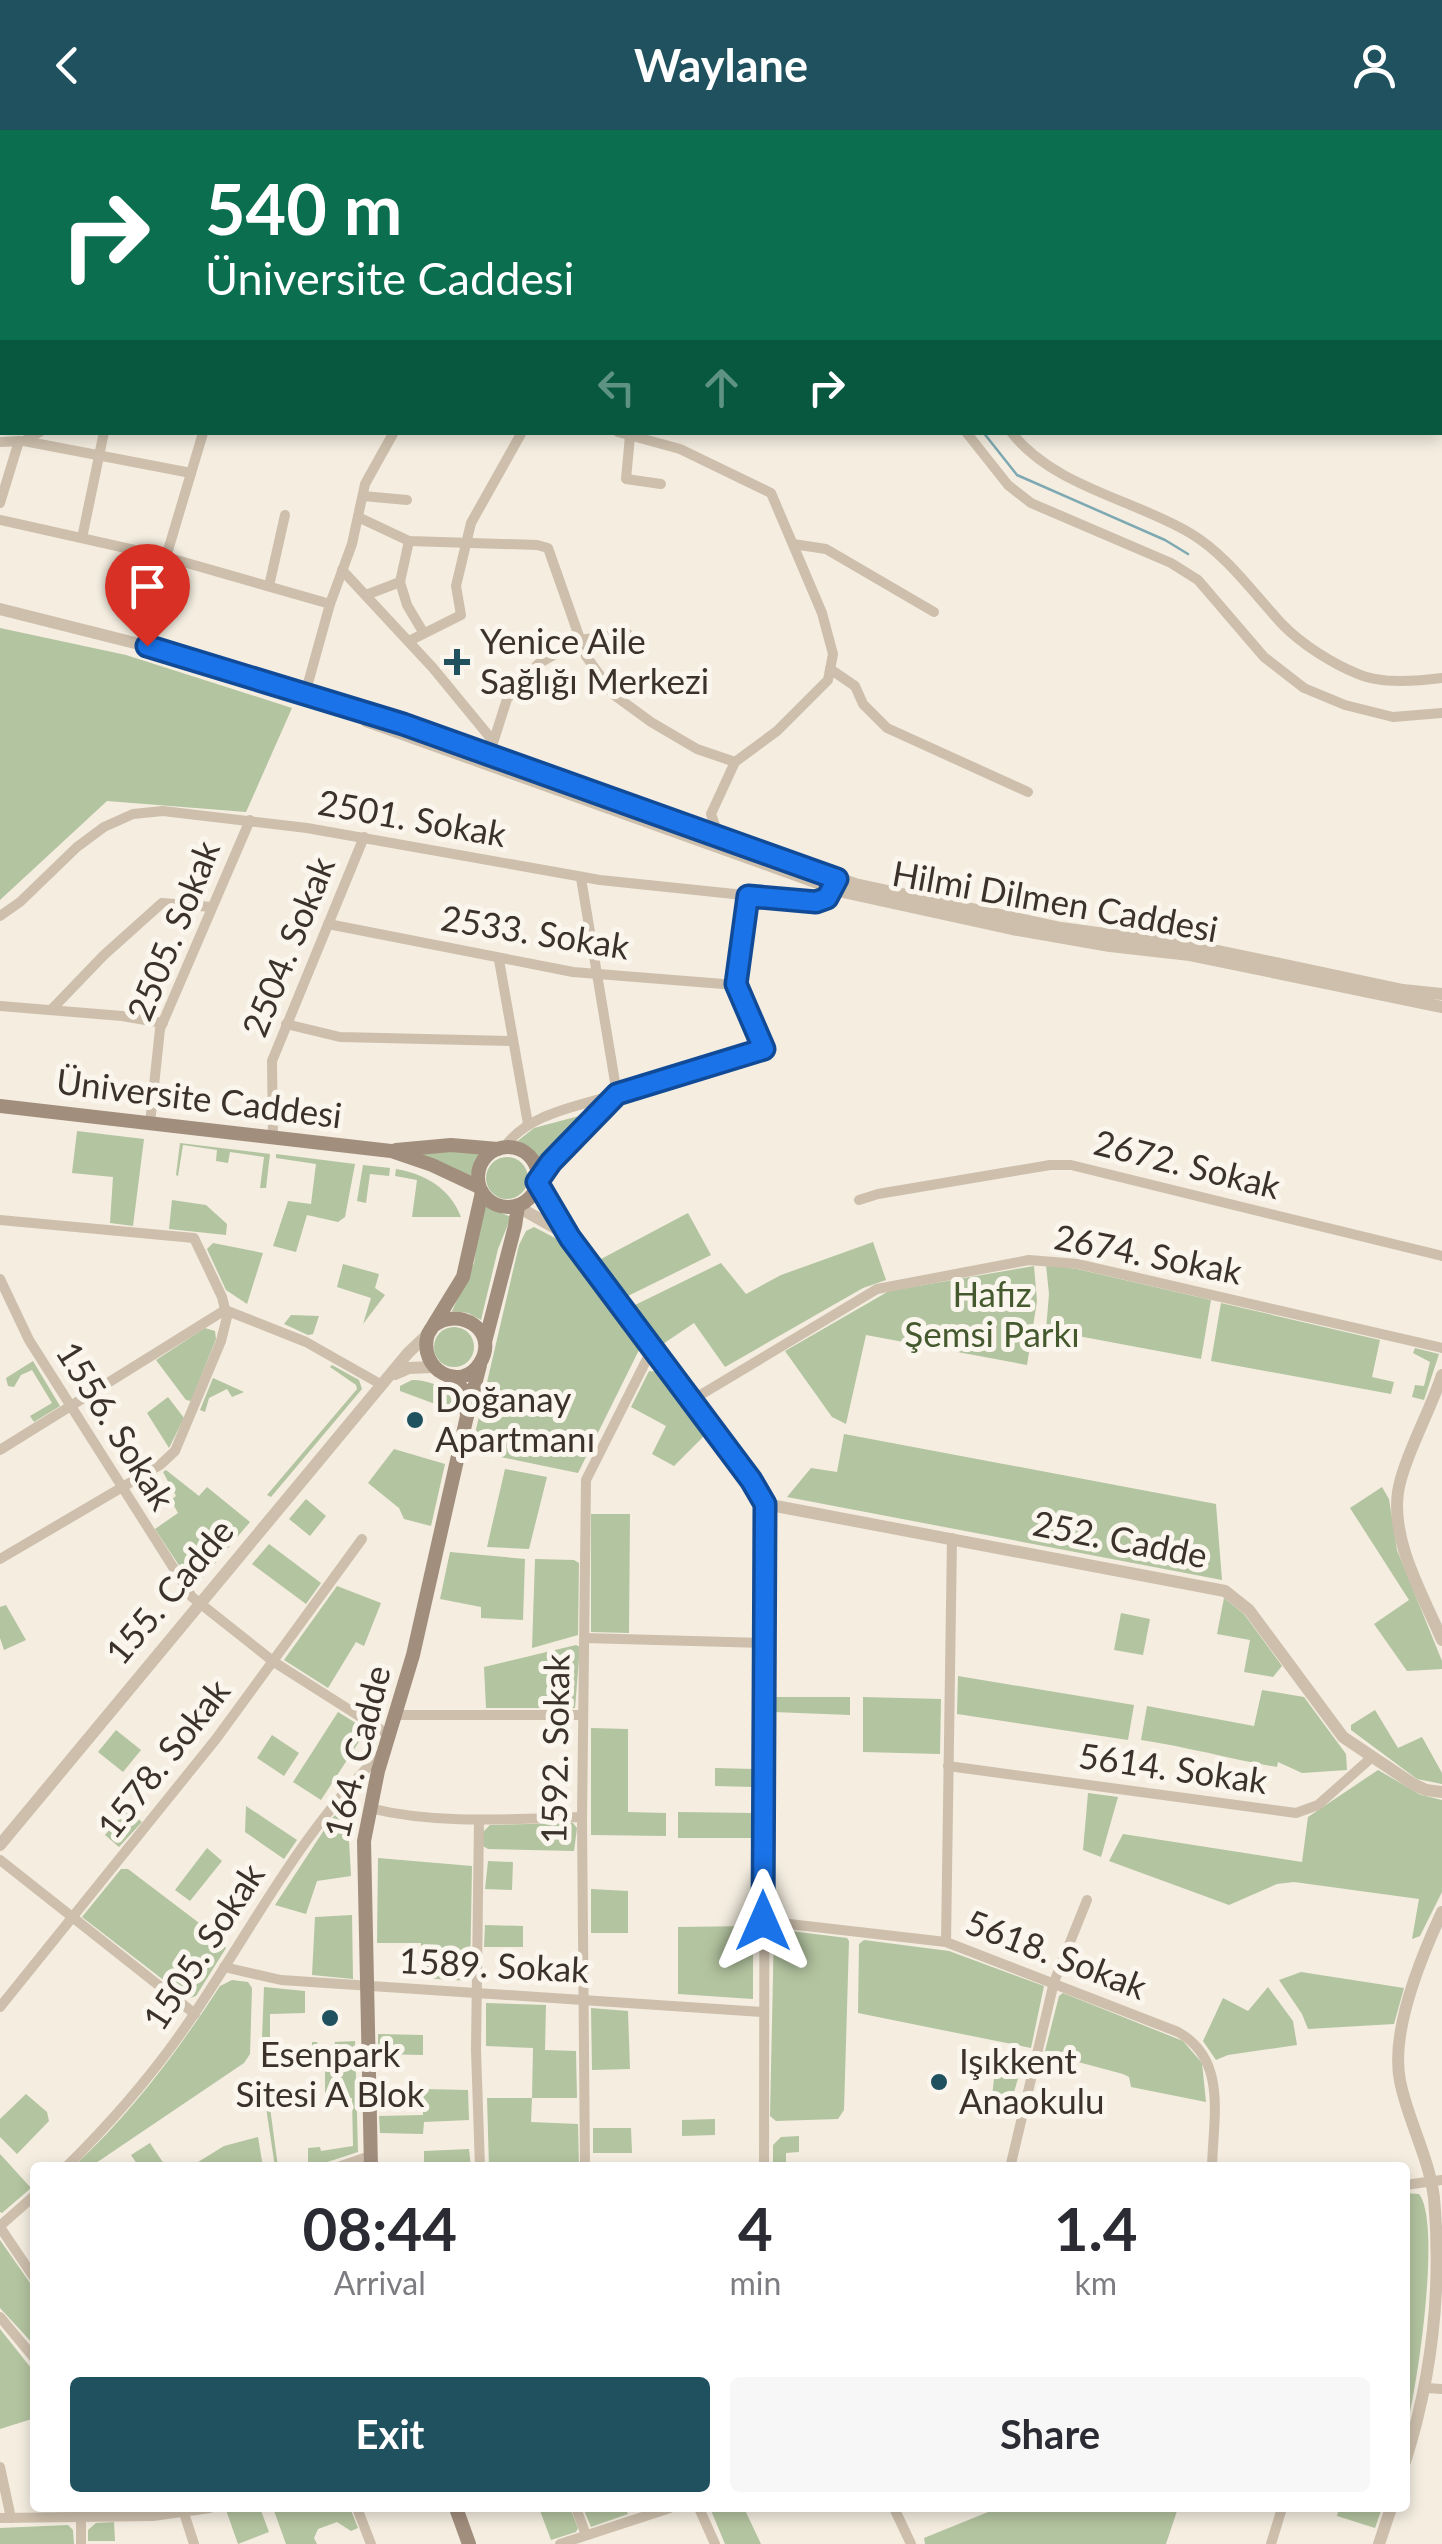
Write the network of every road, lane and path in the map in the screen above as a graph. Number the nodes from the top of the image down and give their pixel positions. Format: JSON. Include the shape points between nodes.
{"nodes":[{"id":1,"x":34,"y":435,"type":"edge"},
{"id":2,"x":104,"y":435,"type":"edge"},
{"id":3,"x":203,"y":435,"type":"edge"},
{"id":4,"x":392,"y":435,"type":"edge"},
{"id":5,"x":520,"y":435,"type":"edge"},
{"id":6,"x":624,"y":435,"type":"edge"},
{"id":7,"x":628,"y":435,"type":"edge"},
{"id":8,"x":968,"y":435,"type":"edge"},
{"id":9,"x":1013,"y":435,"type":"edge"},
{"id":10,"x":21,"y":441,"type":"junction"},
{"id":11,"x":0,"y":442,"type":"edge"},
{"id":12,"x":100,"y":457,"type":"junction"},
{"id":13,"x":192,"y":474,"type":"junction"},
{"id":14,"x":661,"y":484,"type":"dead end"},
{"id":15,"x":362,"y":496,"type":"junction"},
{"id":16,"x":407,"y":500,"type":"dead end"},
{"id":17,"x":0,"y":503,"type":"edge"},
{"id":18,"x":285,"y":515,"type":"dead end"},
{"id":19,"x":358,"y":517,"type":"junction"},
{"id":20,"x":0,"y":520,"type":"edge"},
{"id":21,"x":82,"y":538,"type":"junction"},
{"id":22,"x":409,"y":541,"type":"junction"},
{"id":23,"x":467,"y":543,"type":"junction"},
{"id":24,"x":793,"y":544,"type":"junction"},
{"id":25,"x":166,"y":557,"type":"junction"},
{"id":26,"x":342,"y":570,"type":"junction"},
{"id":27,"x":400,"y":582,"type":"junction"},
{"id":28,"x":268,"y":586,"type":"junction"},
{"id":29,"x":366,"y":595,"type":"junction"},
{"id":30,"x":330,"y":604,"type":"junction"},
{"id":31,"x":0,"y":609,"type":"edge"},
{"id":32,"x":934,"y":612,"type":"dead end"},
{"id":33,"x":423,"y":632,"type":"junction"},
{"id":34,"x":628,"y":633,"type":"dead end"},
{"id":35,"x":580,"y":640,"type":"junction"},
{"id":36,"x":409,"y":641,"type":"junction"},
{"id":37,"x":147,"y":646,"type":"junction"},
{"id":38,"x":830,"y":669,"type":"junction"},
{"id":39,"x":1442,"y":678,"type":"edge"},
{"id":40,"x":305,"y":694,"type":"junction"},
{"id":41,"x":328,"y":702,"type":"junction"},
{"id":42,"x":1442,"y":713,"type":"edge"},
{"id":43,"x":491,"y":748,"type":"junction"},
{"id":44,"x":735,"y":762,"type":"junction"},
{"id":45,"x":1028,"y":792,"type":"dead end"},
{"id":46,"x":250,"y":820,"type":"junction"},
{"id":47,"x":364,"y":837,"type":"junction"},
{"id":48,"x":718,"y":837,"type":"junction"},
{"id":49,"x":581,"y":878,"type":"junction"},
{"id":50,"x":835,"y":884,"type":"junction"},
{"id":51,"x":748,"y":896,"type":"junction"},
{"id":52,"x":211,"y":907,"type":"junction"},
{"id":53,"x":0,"y":916,"type":"edge"},
{"id":54,"x":328,"y":924,"type":"junction"},
{"id":55,"x":499,"y":960,"type":"junction"},
{"id":56,"x":595,"y":974,"type":"junction"},
{"id":57,"x":736,"y":984,"type":"junction"},
{"id":58,"x":1442,"y":994,"type":"edge"},
{"id":59,"x":1424,"y":998,"type":"junction"},
{"id":60,"x":0,"y":1006,"type":"edge"},
{"id":61,"x":1442,"y":1007,"type":"edge"},
{"id":62,"x":52,"y":1009,"type":"junction"},
{"id":63,"x":162,"y":1023,"type":"junction"},
{"id":64,"x":286,"y":1024,"type":"junction"},
{"id":65,"x":512,"y":1040,"type":"junction"},
{"id":66,"x":617,"y":1094,"type":"junction"},
{"id":67,"x":0,"y":1106,"type":"edge"},
{"id":68,"x":150,"y":1123,"type":"junction"},
{"id":69,"x":528,"y":1124,"type":"junction"},
{"id":70,"x":273,"y":1139,"type":"junction"},
{"id":71,"x":501,"y":1148,"type":"junction"},
{"id":72,"x":391,"y":1152,"type":"junction"},
{"id":73,"x":538,"y":1179,"type":"junction"},
{"id":74,"x":480,"y":1189,"type":"junction"},
{"id":75,"x":859,"y":1200,"type":"dead end"},
{"id":76,"x":519,"y":1205,"type":"junction"},
{"id":77,"x":0,"y":1220,"type":"edge"},
{"id":78,"x":570,"y":1238,"type":"junction"},
{"id":79,"x":1442,"y":1256,"type":"edge"},
{"id":80,"x":0,"y":1278,"type":"edge"},
{"id":81,"x":226,"y":1310,"type":"junction"},
{"id":82,"x":430,"y":1330,"type":"junction"},
{"id":83,"x":485,"y":1343,"type":"junction"},
{"id":84,"x":652,"y":1348,"type":"junction"},
{"id":85,"x":1442,"y":1348,"type":"edge"},
{"id":86,"x":481,"y":1362,"type":"junction"},
{"id":87,"x":433,"y":1367,"type":"junction"},
{"id":88,"x":1442,"y":1375,"type":"edge"},
{"id":89,"x":449,"y":1376,"type":"junction"},
{"id":90,"x":386,"y":1382,"type":"junction"},
{"id":91,"x":692,"y":1400,"type":"junction"},
{"id":92,"x":70,"y":1408,"type":"junction"},
{"id":93,"x":467,"y":1416,"type":"junction"},
{"id":94,"x":0,"y":1450,"type":"edge"},
{"id":95,"x":121,"y":1488,"type":"junction"},
{"id":96,"x":765,"y":1504,"type":"junction"},
{"id":97,"x":952,"y":1538,"type":"junction"},
{"id":98,"x":362,"y":1539,"type":"dead end"},
{"id":99,"x":0,"y":1559,"type":"edge"},
{"id":100,"x":198,"y":1604,"type":"junction"},
{"id":101,"x":585,"y":1638,"type":"junction"},
{"id":102,"x":1442,"y":1640,"type":"edge"},
{"id":103,"x":764,"y":1643,"type":"junction"},
{"id":104,"x":274,"y":1662,"type":"junction"},
{"id":105,"x":395,"y":1715,"type":"junction"},
{"id":106,"x":584,"y":1716,"type":"junction"},
{"id":107,"x":388,"y":1735,"type":"junction"},
{"id":108,"x":383,"y":1752,"type":"junction"},
{"id":109,"x":1371,"y":1758,"type":"junction"},
{"id":110,"x":948,"y":1766,"type":"junction"},
{"id":111,"x":1442,"y":1792,"type":"edge"},
{"id":112,"x":369,"y":1808,"type":"junction"},
{"id":113,"x":582,"y":1817,"type":"junction"},
{"id":114,"x":479,"y":1820,"type":"junction"},
{"id":115,"x":0,"y":1845,"type":"edge"},
{"id":116,"x":0,"y":1860,"type":"edge"},
{"id":117,"x":1087,"y":1900,"type":"dead end"},
{"id":118,"x":1442,"y":1912,"type":"edge"},
{"id":119,"x":73,"y":1918,"type":"junction"},
{"id":120,"x":763,"y":1921,"type":"junction"},
{"id":121,"x":946,"y":1942,"type":"junction"},
{"id":122,"x":224,"y":1967,"type":"junction"},
{"id":123,"x":1054,"y":1982,"type":"junction"},
{"id":124,"x":365,"y":1986,"type":"junction"},
{"id":125,"x":477,"y":1992,"type":"junction"},
{"id":126,"x":584,"y":1998,"type":"junction"},
{"id":127,"x":0,"y":2007,"type":"edge"},
{"id":128,"x":762,"y":2012,"type":"junction"},
{"id":129,"x":194,"y":2014,"type":"junction"},
{"id":130,"x":70,"y":2162,"type":"edge"},
{"id":131,"x":370,"y":2162,"type":"edge"},
{"id":132,"x":480,"y":2162,"type":"edge"},
{"id":133,"x":585,"y":2162,"type":"edge"},
{"id":134,"x":764,"y":2162,"type":"edge"},
{"id":135,"x":1011,"y":2162,"type":"edge"},
{"id":136,"x":1212,"y":2162,"type":"edge"},
{"id":137,"x":1437,"y":2180,"type":"edge"},
{"id":138,"x":1410,"y":2184,"type":"edge"},
{"id":139,"x":30,"y":2200,"type":"edge"},
{"id":140,"x":0,"y":2227,"type":"edge"},
{"id":141,"x":30,"y":2271,"type":"edge"},
{"id":142,"x":0,"y":2316,"type":"edge"},
{"id":143,"x":30,"y":2353,"type":"edge"},
{"id":144,"x":1426,"y":2388,"type":"junction"},
{"id":145,"x":1442,"y":2388,"type":"edge"},
{"id":146,"x":1410,"y":2444,"type":"edge"},
{"id":147,"x":0,"y":2467,"type":"edge"},
{"id":148,"x":81,"y":2512,"type":"edge"},
{"id":149,"x":189,"y":2512,"type":"edge"},
{"id":150,"x":359,"y":2512,"type":"edge"},
{"id":151,"x":457,"y":2512,"type":"edge"},
{"id":152,"x":577,"y":2512,"type":"edge"},
{"id":153,"x":658,"y":2512,"type":"edge"},
{"id":154,"x":701,"y":2512,"type":"edge"},
{"id":155,"x":896,"y":2512,"type":"edge"},
{"id":156,"x":1281,"y":2512,"type":"edge"},
{"id":157,"x":1389,"y":2512,"type":"edge"},
{"id":158,"x":184,"y":2513,"type":"junction"},
{"id":159,"x":5,"y":2518,"type":"edge"},
{"id":160,"x":586,"y":2535,"type":"junction"},
{"id":161,"x":81,"y":2544,"type":"edge"},
{"id":162,"x":194,"y":2544,"type":"edge"},
{"id":163,"x":371,"y":2544,"type":"edge"},
{"id":164,"x":469,"y":2544,"type":"edge"},
{"id":165,"x":560,"y":2544,"type":"edge"},
{"id":166,"x":715,"y":2544,"type":"edge"},
{"id":167,"x":911,"y":2544,"type":"edge"},
{"id":168,"x":1270,"y":2544,"type":"edge"},
{"id":169,"x":1379,"y":2544,"type":"edge"}],
"edges":[{"from":1,"to":10,"type":"street"},
{"from":2,"to":12,"type":"street"},
{"from":3,"to":13,"type":"street"},
{"from":4,"to":15,"type":"street"},
{"from":5,"to":23,"type":"street","via":[[471,523]]},
{"from":6,"to":14,"type":"street","via":[[626,479]]},
{"from":7,"to":24,"type":"street","via":[[680,450],[771,493]]},
{"from":8,"to":42,"type":"street","via":[[1031,503],[1198,580],[1264,657],[1304,688],[1393,717]]},
{"from":9,"to":39,"type":"street","via":[[1063,474],[1192,534],[1285,628],[1361,676]]},
{"from":10,"to":11,"type":"street"},
{"from":10,"to":12,"type":"street"},
{"from":10,"to":17,"type":"street"},
{"from":12,"to":13,"type":"street"},
{"from":12,"to":21,"type":"street"},
{"from":13,"to":25,"type":"street"},
{"from":15,"to":16,"type":"street"},
{"from":15,"to":19,"type":"street"},
{"from":18,"to":28,"type":"street"},
{"from":19,"to":22,"type":"street"},
{"from":19,"to":26,"type":"street"},
{"from":20,"to":21,"type":"street"},
{"from":21,"to":25,"type":"street"},
{"from":22,"to":23,"type":"street"},
{"from":22,"to":27,"type":"street"},
{"from":23,"to":33,"type":"street","via":[[456,586],[462,615]]},
{"from":23,"to":35,"type":"street","via":[[548,548]]},
{"from":24,"to":32,"type":"street","via":[[826,549]]},
{"from":24,"to":38,"type":"street","via":[[822,612],[833,654]]},
{"from":25,"to":28,"type":"street"},
{"from":25,"to":37,"type":"street"},
{"from":26,"to":29,"type":"street"},
{"from":26,"to":30,"type":"street"},
{"from":27,"to":29,"type":"street"},
{"from":27,"to":33,"type":"street"},
{"from":28,"to":30,"type":"street"},
{"from":29,"to":36,"type":"street"},
{"from":30,"to":40,"type":"street"},
{"from":31,"to":37,"type":"street","name":"Hilmi Dilmen Caddesi"},
{"from":33,"to":36,"type":"street"},
{"from":34,"to":35,"type":"street"},
{"from":35,"to":43,"type":"street","via":[[538,664],[507,699]]},
{"from":35,"to":44,"type":"street","via":[[614,695],[697,750]]},
{"from":36,"to":43,"type":"street"},
{"from":37,"to":40,"type":"street","name":"Hilmi Dilmen Caddesi"},
{"from":38,"to":44,"type":"street","via":[[828,680],[777,731]]},
{"from":38,"to":45,"type":"street","via":[[855,686],[862,704],[887,728]]},
{"from":40,"to":41,"type":"street","name":"Hilmi Dilmen Caddesi"},
{"from":41,"to":43,"type":"street","name":"Hilmi Dilmen Caddesi"},
{"from":41,"to":50,"type":"street","name":"Hilmi Dilmen Caddesi","via":[[400,734]]},
{"from":43,"to":48,"type":"street","name":"Hilmi Dilmen Caddesi"},
{"from":44,"to":48,"type":"street","via":[[711,814]]},
{"from":46,"to":47,"type":"street","name":"2501. Sokak"},
{"from":46,"to":52,"type":"street","name":"2505. Sokak"},
{"from":46,"to":53,"type":"street","name":"2501. Sokak","via":[[133,814],[92,835]]},
{"from":47,"to":49,"type":"street","name":"2501. Sokak"},
{"from":47,"to":54,"type":"street","name":"2504. Sokak"},
{"from":48,"to":50,"type":"street","name":"Hilmi Dilmen Caddesi"},
{"from":49,"to":51,"type":"street","name":"2501. Sokak"},
{"from":49,"to":56,"type":"street"},
{"from":50,"to":51,"type":"street","name":"2501. Sokak","via":[[816,902]]},
{"from":50,"to":59,"type":"street","name":"Hilmi Dilmen Caddesi","via":[[1112,937],[1194,946]]},
{"from":51,"to":57,"type":"street"},
{"from":52,"to":62,"type":"street","via":[[162,904]]},
{"from":52,"to":63,"type":"street","name":"2505. Sokak"},
{"from":54,"to":55,"type":"street","name":"2533. Sokak"},
{"from":54,"to":64,"type":"street","name":"2504. Sokak"},
{"from":55,"to":56,"type":"street","name":"2533. Sokak"},
{"from":55,"to":65,"type":"street"},
{"from":56,"to":57,"type":"street","name":"2533. Sokak"},
{"from":56,"to":66,"type":"street"},
{"from":57,"to":66,"type":"street","via":[[764,1049]]},
{"from":58,"to":59,"type":"street","name":"Hilmi Dilmen Caddesi"},
{"from":59,"to":61,"type":"street","name":"Hilmi Dilmen Caddesi"},
{"from":60,"to":62,"type":"street"},
{"from":62,"to":63,"type":"street"},
{"from":63,"to":68,"type":"street","name":"2505. Sokak"},
{"from":64,"to":65,"type":"street","via":[[340,1038]]},
{"from":64,"to":70,"type":"street","name":"2504. Sokak","via":[[271,1069]]},
{"from":65,"to":69,"type":"street"},
{"from":66,"to":69,"type":"street"},
{"from":66,"to":73,"type":"street"},
{"from":67,"to":68,"type":"main road","name":"Üniversite Caddesi"},
{"from":68,"to":70,"type":"main road","name":"Üniversite Caddesi"},
{"from":69,"to":71,"type":"street"},
{"from":70,"to":72,"type":"main road","name":"Üniversite Caddesi"},
{"from":71,"to":72,"type":"main road","name":"Üniversite Caddesi"},
{"from":71,"to":73,"type":"main road","via":[[526,1154]]},
{"from":71,"to":74,"type":"main road","via":[[481,1163]]},
{"from":72,"to":74,"type":"main road","name":"Üniversite Caddesi"},
{"from":73,"to":76,"type":"main road"},
{"from":73,"to":78,"type":"street"},
{"from":74,"to":76,"type":"main road","via":[[495,1205]]},
{"from":74,"to":82,"type":"main road","via":[[463,1277]]},
{"from":75,"to":79,"type":"street","name":"2672. Sokak","via":[[1072,1165]]},
{"from":76,"to":78,"type":"street"},
{"from":76,"to":83,"type":"main road"},
{"from":77,"to":81,"type":"street","via":[[194,1238]]},
{"from":78,"to":84,"type":"street"},
{"from":80,"to":92,"type":"street","name":"1556. Sokak"},
{"from":81,"to":90,"type":"street"},
{"from":81,"to":92,"type":"street"},
{"from":81,"to":95,"type":"street","via":[[223,1335],[175,1451]]},
{"from":82,"to":83,"type":"main road","via":[[449,1317],[468,1320]]},
{"from":82,"to":87,"type":"main road","via":[[425,1351]]},
{"from":82,"to":90,"type":"street","name":"155. Cadde"},
{"from":83,"to":86,"type":"main road"},
{"from":84,"to":91,"type":"street"},
{"from":84,"to":101,"type":"street","name":"1592. Sokak","via":[[586,1480]]},
{"from":85,"to":91,"type":"street","name":"2674. Sokak","via":[[1039,1260],[877,1288]]},
{"from":86,"to":89,"type":"main road"},
{"from":86,"to":93,"type":"main road","name":"164. Cadde"},
{"from":87,"to":89,"type":"main road"},
{"from":87,"to":90,"type":"street","via":[[409,1368]]},
{"from":88,"to":102,"type":"street","via":[[1397,1497],[1402,1541]]},
{"from":89,"to":93,"type":"main road","via":[[464,1391]]},
{"from":90,"to":100,"type":"street","name":"155. Cadde"},
{"from":91,"to":96,"type":"street"},
{"from":92,"to":94,"type":"street"},
{"from":92,"to":95,"type":"street","name":"1556. Sokak"},
{"from":93,"to":105,"type":"main road","name":"164. Cadde"},
{"from":95,"to":99,"type":"street"},
{"from":95,"to":100,"type":"street","name":"1556. Sokak"},
{"from":96,"to":97,"type":"street","name":"252. Cadde"},
{"from":96,"to":103,"type":"street"},
{"from":97,"to":109,"type":"street","name":"252. Cadde","via":[[1229,1593],[1249,1610],[1336,1729]]},
{"from":97,"to":110,"type":"street"},
{"from":98,"to":104,"type":"street","name":"1578. Sokak"},
{"from":100,"to":104,"type":"street","name":"1556. Sokak"},
{"from":100,"to":115,"type":"street","name":"155. Cadde"},
{"from":101,"to":103,"type":"street"},
{"from":101,"to":106,"type":"street","name":"1592. Sokak"},
{"from":103,"to":120,"type":"street"},
{"from":104,"to":107,"type":"street","name":"1556. Sokak"},
{"from":104,"to":119,"type":"street","name":"1578. Sokak"},
{"from":105,"to":106,"type":"street"},
{"from":105,"to":107,"type":"main road","name":"164. Cadde"},
{"from":106,"to":113,"type":"street","name":"1592. Sokak"},
{"from":107,"to":108,"type":"main road","name":"164. Cadde"},
{"from":108,"to":112,"type":"main road","name":"164. Cadde"},
{"from":108,"to":122,"type":"street","name":"1505. Sokak","via":[[327,1810]]},
{"from":109,"to":110,"type":"street","name":"5614. Sokak","via":[[1318,1804],[1296,1813]]},
{"from":109,"to":111,"type":"street","name":"252. Cadde","via":[[1422,1788]]},
{"from":110,"to":121,"type":"street"},
{"from":112,"to":114,"type":"street"},
{"from":112,"to":124,"type":"main road","name":"164. Cadde"},
{"from":113,"to":114,"type":"street"},
{"from":113,"to":126,"type":"street","name":"1592. Sokak"},
{"from":114,"to":125,"type":"street"},
{"from":116,"to":119,"type":"street"},
{"from":117,"to":123,"type":"street"},
{"from":118,"to":137,"type":"street","via":[[1409,2000],[1398,2060],[1400,2085]]},
{"from":119,"to":127,"type":"street","name":"1578. Sokak"},
{"from":119,"to":129,"type":"street"},
{"from":120,"to":121,"type":"street","name":"5618. Sokak"},
{"from":120,"to":128,"type":"street"},
{"from":121,"to":123,"type":"street","name":"5618. Sokak"},
{"from":122,"to":124,"type":"street","name":"1589. Sokak","via":[[281,1980]]},
{"from":122,"to":129,"type":"street","name":"1505. Sokak"},
{"from":123,"to":135,"type":"street"},
{"from":123,"to":136,"type":"street","name":"5618. Sokak","via":[[1199,2046],[1213,2079]]},
{"from":124,"to":125,"type":"street","name":"1589. Sokak"},
{"from":124,"to":131,"type":"main road","name":"164. Cadde"},
{"from":125,"to":126,"type":"street","name":"1589. Sokak"},
{"from":125,"to":132,"type":"street"},
{"from":126,"to":128,"type":"street","name":"1589. Sokak"},
{"from":126,"to":133,"type":"street","name":"1592. Sokak"},
{"from":128,"to":134,"type":"street"},
{"from":129,"to":130,"type":"street","name":"1505. Sokak","via":[[136,2093]]},
{"from":137,"to":138,"type":"street"},
{"from":137,"to":144,"type":"street"},
{"from":139,"to":140,"type":"street"},
{"from":140,"to":141,"type":"street"},
{"from":142,"to":143,"type":"street"},
{"from":144,"to":145,"type":"street"},
{"from":144,"to":146,"type":"street"},
{"from":147,"to":159,"type":"street"},
{"from":148,"to":158,"type":"street"},
{"from":148,"to":159,"type":"street"},
{"from":148,"to":161,"type":"street"},
{"from":149,"to":158,"type":"street"},
{"from":150,"to":163,"type":"street"},
{"from":151,"to":164,"type":"main road"},
{"from":152,"to":160,"type":"street"},
{"from":153,"to":160,"type":"street"},
{"from":154,"to":166,"type":"street"},
{"from":155,"to":167,"type":"street"},
{"from":156,"to":168,"type":"street"},
{"from":157,"to":169,"type":"street"},
{"from":158,"to":162,"type":"street"},
{"from":160,"to":165,"type":"street"}]}
